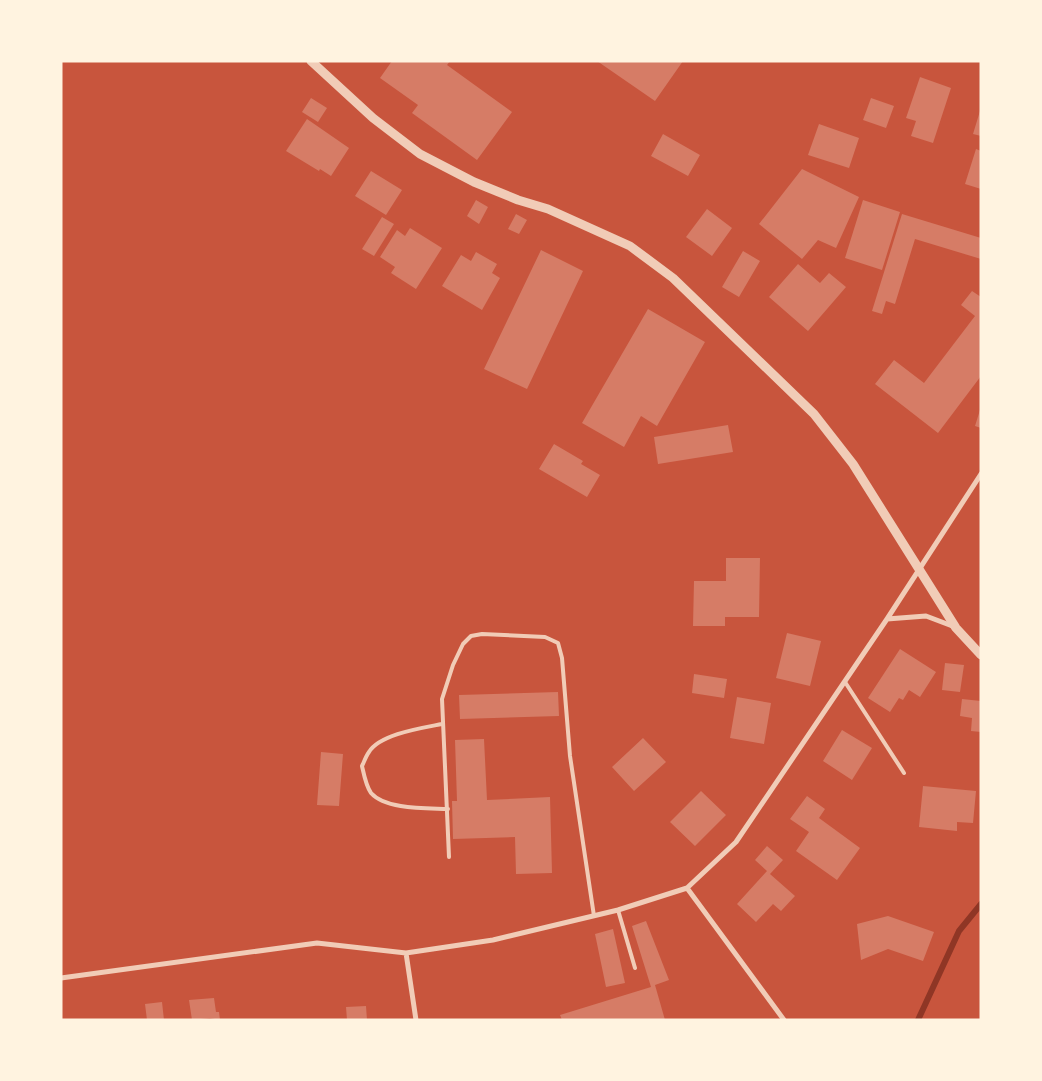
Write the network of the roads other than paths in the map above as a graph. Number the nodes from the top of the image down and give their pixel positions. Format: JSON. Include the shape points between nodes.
{"nodes":[{"id":1,"x":311,"y":61,"type":"edge"},
{"id":2,"x":981,"y":474,"type":"edge"},
{"id":3,"x":920,"y":570,"type":"junction"},
{"id":4,"x":888,"y":619,"type":"junction"},
{"id":5,"x":956,"y":628,"type":"junction"},
{"id":6,"x":981,"y":655,"type":"edge"},
{"id":7,"x":845,"y":682,"type":"junction"},
{"id":8,"x":442,"y":724,"type":"junction"},
{"id":9,"x":904,"y":772,"type":"dead end"},
{"id":10,"x":448,"y":810,"type":"junction"},
{"id":11,"x":449,"y":857,"type":"dead end"},
{"id":12,"x":687,"y":888,"type":"junction"},
{"id":13,"x":618,"y":910,"type":"junction"},
{"id":14,"x":594,"y":916,"type":"junction"},
{"id":15,"x":406,"y":953,"type":"junction"},
{"id":16,"x":635,"y":968,"type":"dead end"},
{"id":17,"x":61,"y":978,"type":"edge"},
{"id":18,"x":416,"y":1020,"type":"edge"},
{"id":19,"x":784,"y":1020,"type":"edge"}],
"edges":[{"from":1,"to":3,"type":"street","via":[[373,118],[420,154],[474,182],[548,209],[630,246],[673,278],[814,414],[853,464]]},
{"from":2,"to":3,"type":"street"},
{"from":3,"to":4,"type":"street"},
{"from":3,"to":5,"type":"street"},
{"from":4,"to":5,"type":"street","via":[[926,616]]},
{"from":4,"to":7,"type":"street"},
{"from":5,"to":6,"type":"street"},
{"from":7,"to":9,"type":"lane"},
{"from":7,"to":12,"type":"street","via":[[736,842]]},
{"from":8,"to":10,"type":"lane"},
{"from":8,"to":10,"type":"lane","via":[[410,730],[380,742],[369,751],[362,766],[372,793],[384,801],[400,806]]},
{"from":8,"to":14,"type":"lane","via":[[442,700],[450,674],[463,644],[471,636],[545,637],[558,643],[570,756]]},
{"from":10,"to":11,"type":"lane"},
{"from":12,"to":13,"type":"street"},
{"from":12,"to":19,"type":"street"},
{"from":13,"to":14,"type":"street"},
{"from":13,"to":16,"type":"lane"},
{"from":14,"to":15,"type":"street","via":[[493,940]]},
{"from":15,"to":17,"type":"street","via":[[317,943]]},
{"from":15,"to":18,"type":"street"}]}
